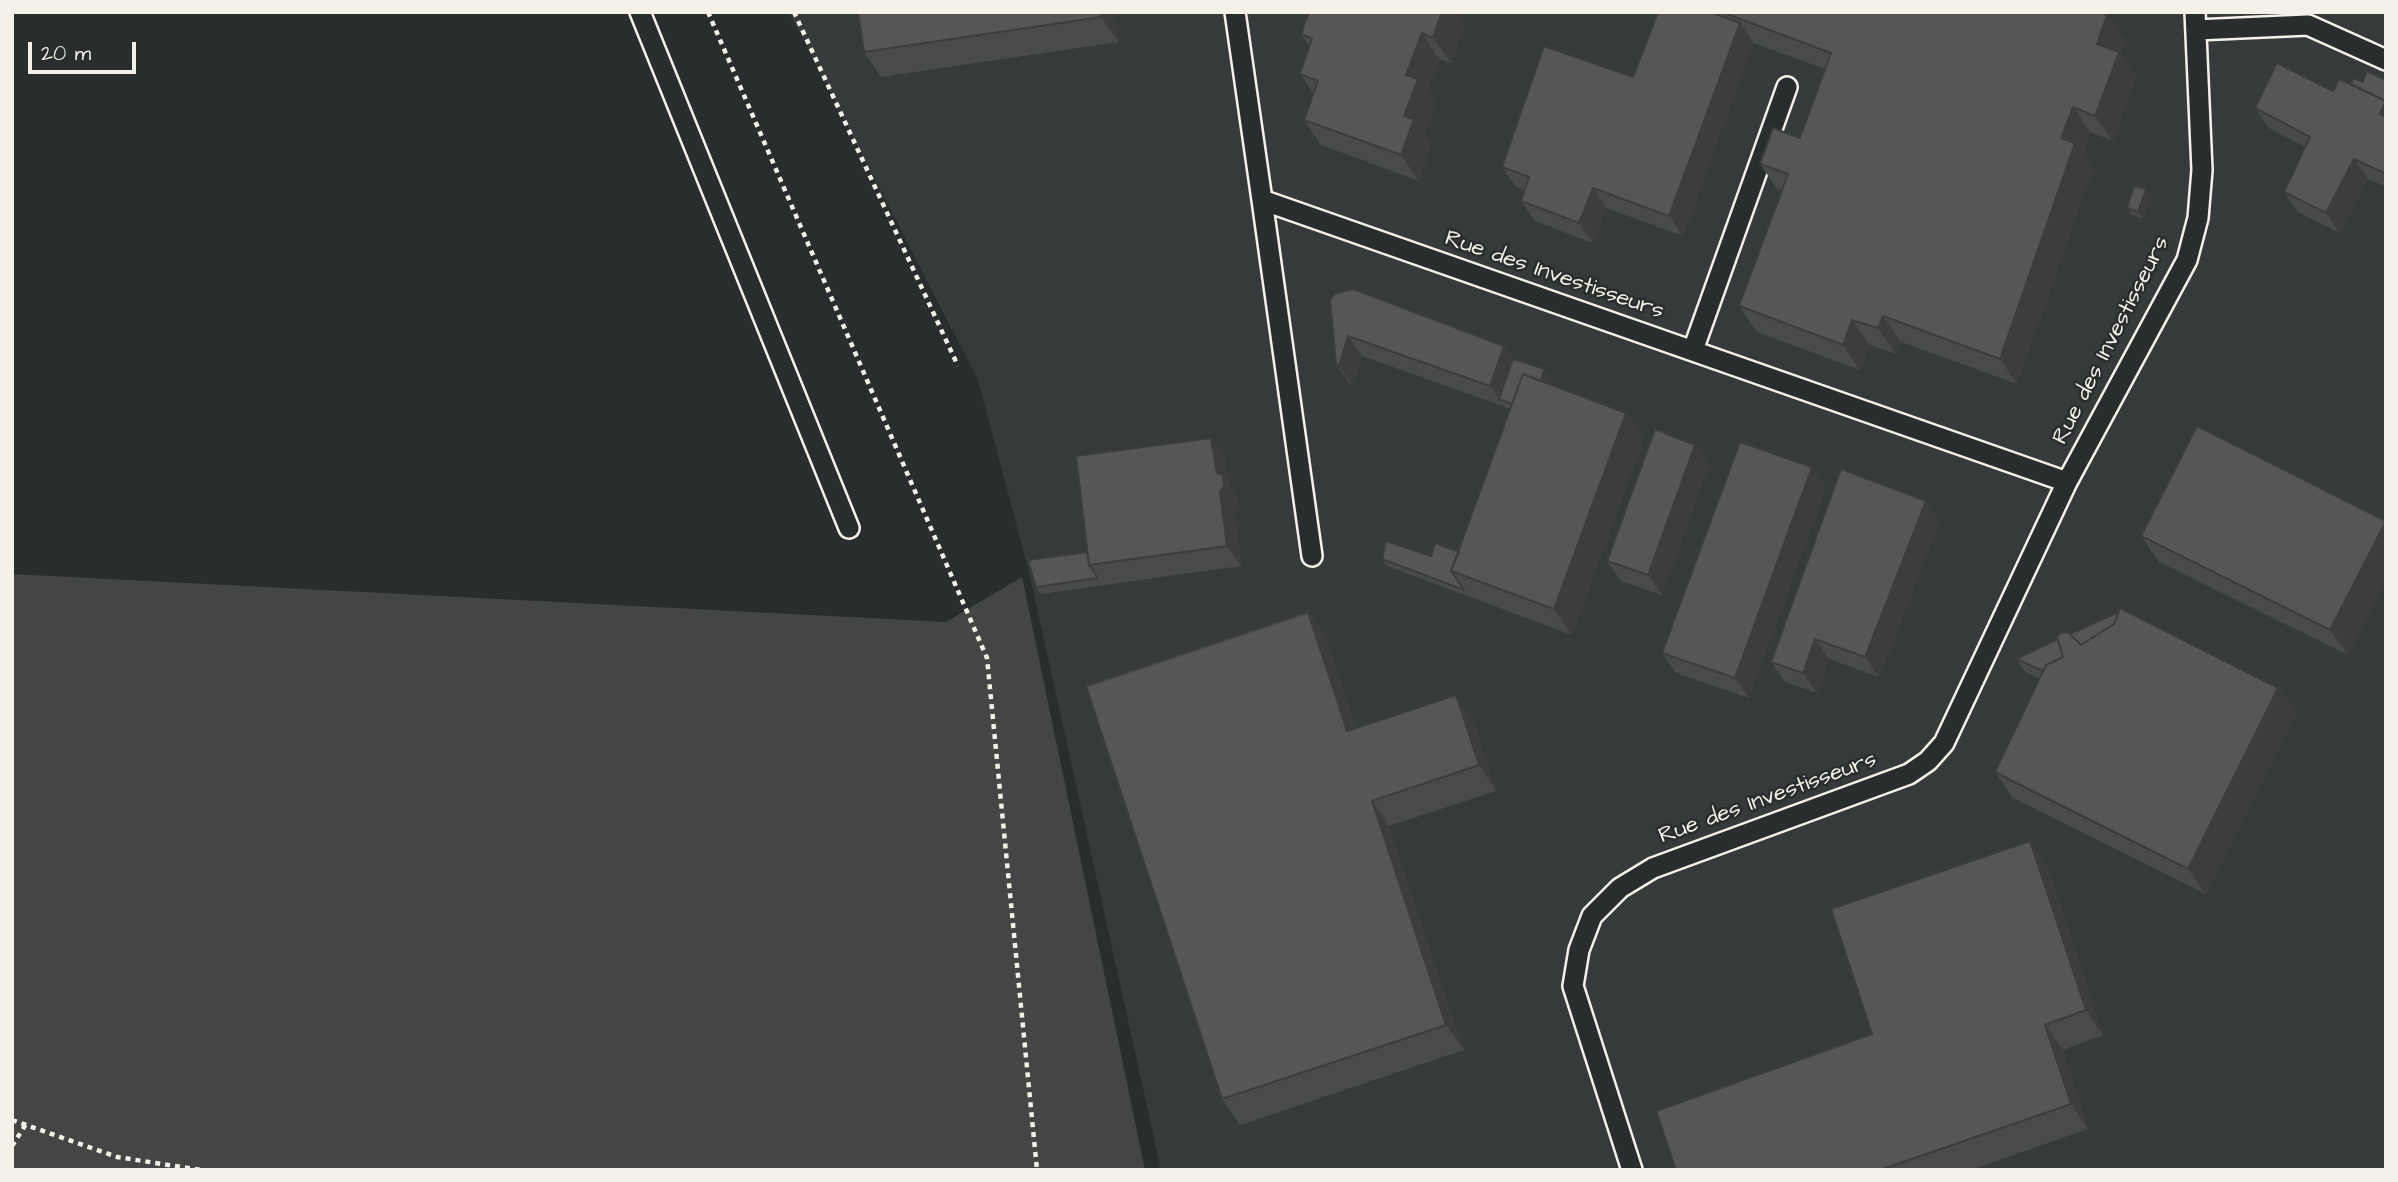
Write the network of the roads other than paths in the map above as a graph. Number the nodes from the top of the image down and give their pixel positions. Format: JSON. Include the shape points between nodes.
{"nodes":[{"id":1,"x":640,"y":12,"type":"edge"},
{"id":2,"x":1235,"y":12,"type":"edge"},
{"id":3,"x":2196,"y":21,"type":"edge"},
{"id":4,"x":2386,"y":60,"type":"edge"},
{"id":5,"x":1787,"y":87,"type":"dead end"},
{"id":6,"x":1262,"y":200,"type":"junction"},
{"id":7,"x":1693,"y":351,"type":"junction"},
{"id":8,"x":2067,"y":482,"type":"junction"},
{"id":9,"x":849,"y":528,"type":"dead end"},
{"id":10,"x":1312,"y":556,"type":"dead end"},
{"id":11,"x":1632,"y":1170,"type":"edge"}],
"edges":[{"from":1,"to":9,"type":"lane"},
{"from":2,"to":6,"type":"lane"},
{"from":3,"to":4,"type":"lane","via":[[2308,24]]},
{"from":3,"to":8,"type":"lane","name":"Rue des Investisseurs","via":[[2202,170],[2198,218],[2187,260]]},
{"from":5,"to":7,"type":"lane"},
{"from":6,"to":7,"type":"lane","name":"Rue des Investisseurs"},
{"from":6,"to":10,"type":"lane"},
{"from":7,"to":8,"type":"lane","name":"Rue des Investisseurs"},
{"from":8,"to":11,"type":"lane","name":"Rue des Investisseurs","via":[[1944,743],[1928,761],[1909,774],[1653,868],[1620,888],[1592,916],[1579,950],[1573,986]]}]}
